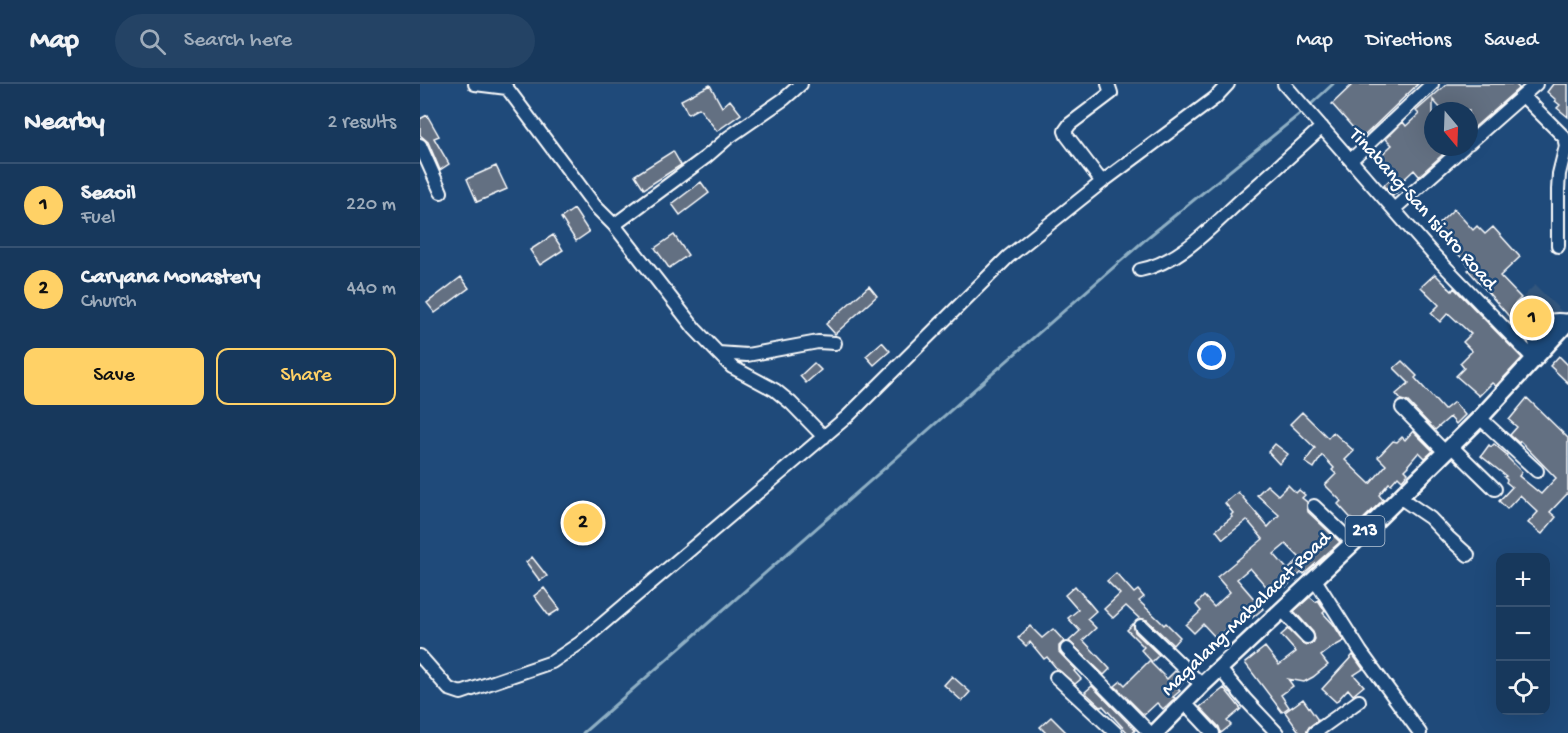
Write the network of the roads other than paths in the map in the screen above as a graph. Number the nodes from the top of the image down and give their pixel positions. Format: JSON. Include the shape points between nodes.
{"nodes":[{"id":1,"x":475,"y":84,"type":"edge"},
{"id":2,"x":801,"y":84,"type":"edge"},
{"id":3,"x":1228,"y":84,"type":"edge"},
{"id":4,"x":1284,"y":84,"type":"edge"},
{"id":5,"x":1432,"y":84,"type":"edge"},
{"id":6,"x":1536,"y":84,"type":"edge"},
{"id":7,"x":1111,"y":85,"type":"edge"},
{"id":8,"x":1523,"y":96,"type":"junction"},
{"id":9,"x":1322,"y":127,"type":"junction"},
{"id":10,"x":1478,"y":135,"type":"edge"},
{"id":11,"x":1566,"y":136,"type":"edge"},
{"id":12,"x":420,"y":145,"type":"edge"},
{"id":13,"x":1454,"y":156,"type":"edge"},
{"id":14,"x":1351,"y":160,"type":"junction"},
{"id":15,"x":1102,"y":182,"type":"junction"},
{"id":16,"x":441,"y":192,"type":"dead end"},
{"id":17,"x":1394,"y":209,"type":"junction"},
{"id":18,"x":614,"y":225,"type":"junction"},
{"id":19,"x":1558,"y":246,"type":"dead end"},
{"id":20,"x":1140,"y":270,"type":"dead end"},
{"id":21,"x":1568,"y":321,"type":"edge"},
{"id":22,"x":835,"y":344,"type":"dead end"},
{"id":23,"x":718,"y":353,"type":"junction"},
{"id":24,"x":1537,"y":356,"type":"junction"},
{"id":25,"x":1402,"y":408,"type":"dead end"},
{"id":26,"x":1480,"y":418,"type":"junction"},
{"id":27,"x":824,"y":437,"type":"junction"},
{"id":28,"x":1448,"y":449,"type":"junction"},
{"id":29,"x":1537,"y":471,"type":"dead end"},
{"id":30,"x":1495,"y":489,"type":"dead end"},
{"id":31,"x":1399,"y":497,"type":"junction"},
{"id":32,"x":1314,"y":506,"type":"dead end"},
{"id":33,"x":1353,"y":543,"type":"junction"},
{"id":34,"x":1468,"y":555,"type":"dead end"},
{"id":35,"x":1314,"y":578,"type":"junction"},
{"id":36,"x":1281,"y":609,"type":"junction"},
{"id":37,"x":1141,"y":626,"type":"dead end"},
{"id":38,"x":1307,"y":637,"type":"dead end"},
{"id":39,"x":1067,"y":649,"type":"dead end"},
{"id":40,"x":420,"y":656,"type":"edge"},
{"id":41,"x":1219,"y":668,"type":"junction"},
{"id":42,"x":1056,"y":677,"type":"dead end"},
{"id":43,"x":1202,"y":685,"type":"junction"},
{"id":44,"x":1359,"y":701,"type":"dead end"},
{"id":45,"x":1185,"y":702,"type":"junction"},
{"id":46,"x":1157,"y":732,"type":"edge"},
{"id":47,"x":1116,"y":733,"type":"edge"},
{"id":48,"x":1213,"y":733,"type":"edge"},
{"id":49,"x":1277,"y":733,"type":"edge"},
{"id":50,"x":1314,"y":733,"type":"edge"},
{"id":51,"x":1420,"y":733,"type":"edge"}],
"edges":[{"from":1,"to":18,"type":"street","via":[[507,88],[595,206]]},
{"from":2,"to":18,"type":"street"},
{"from":3,"to":15,"type":"street","via":[[1215,98]]},
{"from":4,"to":9,"type":"street","name":"Tinabang-San Isidro Road"},
{"from":5,"to":14,"type":"street"},
{"from":6,"to":8,"type":"street"},
{"from":7,"to":15,"type":"street","via":[[1111,93],[1065,131]]},
{"from":8,"to":10,"type":"street"},
{"from":8,"to":11,"type":"street"},
{"from":9,"to":14,"type":"street","name":"Tinabang-San Isidro Road"},
{"from":9,"to":20,"type":"street","via":[[1175,256]]},
{"from":11,"to":19,"type":"street","via":[[1557,190]]},
{"from":12,"to":16,"type":"street"},
{"from":13,"to":17,"type":"street"},
{"from":14,"to":17,"type":"street","name":"Tinabang-San Isidro Road"},
{"from":15,"to":27,"type":"street","via":[[1008,257]]},
{"from":17,"to":24,"type":"street","name":"Tinabang-San Isidro Road","via":[[1431,252]]},
{"from":18,"to":23,"type":"street"},
{"from":21,"to":24,"type":"main road","name":"Magalang-Mabalacat Road","number":"213"},
{"from":22,"to":23,"type":"street","via":[[818,342],[747,355]]},
{"from":23,"to":27,"type":"street","via":[[732,367],[776,390]]},
{"from":24,"to":26,"type":"main road","name":"Magalang-Mabalacat Road","number":"213"},
{"from":25,"to":28,"type":"street"},
{"from":26,"to":28,"type":"main road","name":"Magalang-Mabalacat Road","number":"213"},
{"from":26,"to":29,"type":"street"},
{"from":27,"to":40,"type":"street","via":[[631,601],[552,662],[461,693],[449,689]]},
{"from":28,"to":30,"type":"street"},
{"from":28,"to":31,"type":"main road","name":"Magalang-Mabalacat Road","number":"213"},
{"from":31,"to":33,"type":"main road","name":"Magalang-Mabalacat Road","number":"213"},
{"from":31,"to":34,"type":"street","via":[[1430,518]]},
{"from":32,"to":33,"type":"street"},
{"from":33,"to":35,"type":"main road","name":"Magalang-Mabalacat Road","number":"213"},
{"from":35,"to":36,"type":"main road","name":"Magalang-Mabalacat Road","number":"213"},
{"from":35,"to":51,"type":"street"},
{"from":36,"to":38,"type":"street"},
{"from":36,"to":41,"type":"main road","name":"Magalang-Mabalacat Road","number":"213"},
{"from":37,"to":43,"type":"street"},
{"from":39,"to":46,"type":"street"},
{"from":41,"to":43,"type":"main road","name":"Magalang-Mabalacat Road","number":"213"},
{"from":41,"to":49,"type":"street"},
{"from":42,"to":47,"type":"street"},
{"from":43,"to":45,"type":"main road","name":"Magalang-Mabalacat Road","number":"213"},
{"from":44,"to":50,"type":"street"},
{"from":45,"to":46,"type":"main road","name":"Magalang-Mabalacat Road","number":"213"},
{"from":45,"to":48,"type":"street"}]}
